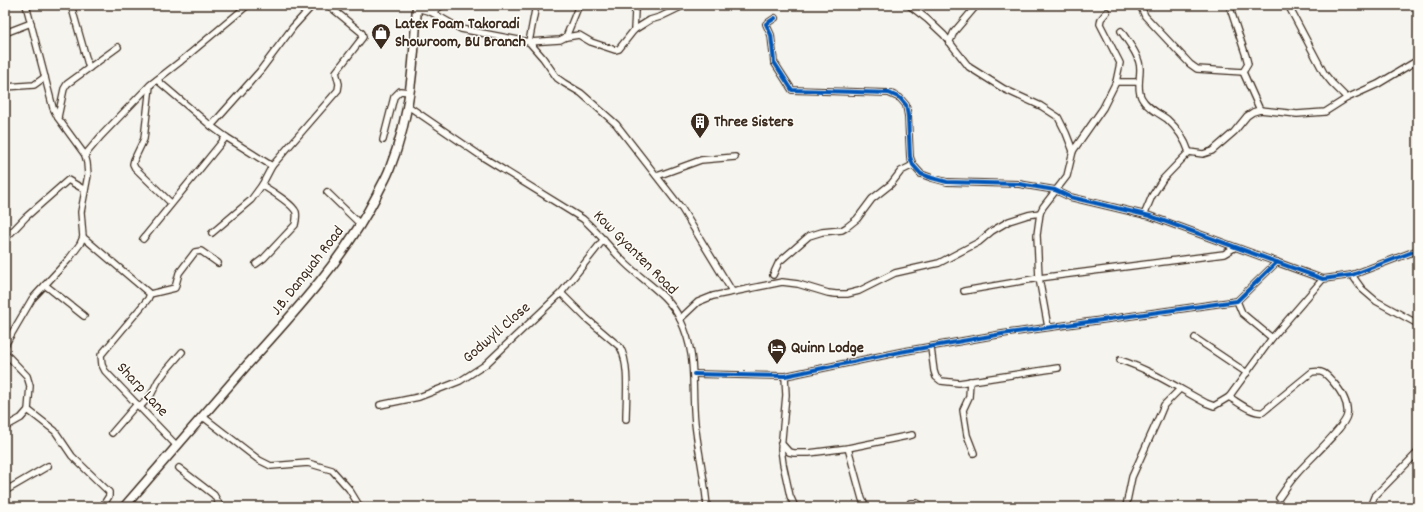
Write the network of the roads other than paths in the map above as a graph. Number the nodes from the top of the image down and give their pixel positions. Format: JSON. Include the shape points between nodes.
{"nodes":[{"id":1,"x":26,"y":5,"type":"edge"},
{"id":2,"x":71,"y":5,"type":"edge"},
{"id":3,"x":248,"y":5,"type":"edge"},
{"id":4,"x":313,"y":5,"type":"edge"},
{"id":5,"x":328,"y":5,"type":"edge"},
{"id":6,"x":443,"y":5,"type":"edge"},
{"id":7,"x":536,"y":5,"type":"edge"},
{"id":8,"x":579,"y":5,"type":"edge"},
{"id":9,"x":637,"y":5,"type":"edge"},
{"id":10,"x":685,"y":5,"type":"edge"},
{"id":11,"x":909,"y":5,"type":"edge"},
{"id":12,"x":977,"y":5,"type":"edge"},
{"id":13,"x":1140,"y":5,"type":"edge"},
{"id":14,"x":1229,"y":5,"type":"edge"},
{"id":15,"x":1288,"y":5,"type":"edge"},
{"id":16,"x":417,"y":7,"type":"edge"},
{"id":17,"x":431,"y":12,"type":"junction"},
{"id":18,"x":1107,"y":12,"type":"dead end"},
{"id":19,"x":775,"y":18,"type":"dead end"},
{"id":20,"x":31,"y":23,"type":"junction"},
{"id":21,"x":634,"y":30,"type":"junction"},
{"id":22,"x":1121,"y":31,"type":"dead end"},
{"id":23,"x":5,"y":33,"type":"edge"},
{"id":24,"x":566,"y":37,"type":"junction"},
{"id":25,"x":528,"y":42,"type":"junction"},
{"id":26,"x":949,"y":43,"type":"junction"},
{"id":27,"x":118,"y":47,"type":"dead end"},
{"id":28,"x":1418,"y":60,"type":"edge"},
{"id":29,"x":89,"y":68,"type":"junction"},
{"id":30,"x":1242,"y":72,"type":"junction"},
{"id":31,"x":46,"y":77,"type":"junction"},
{"id":32,"x":157,"y":80,"type":"junction"},
{"id":33,"x":1116,"y":82,"type":"junction"},
{"id":34,"x":1139,"y":82,"type":"junction"},
{"id":35,"x":150,"y":85,"type":"junction"},
{"id":36,"x":5,"y":87,"type":"edge"},
{"id":37,"x":410,"y":92,"type":"junction"},
{"id":38,"x":1347,"y":98,"type":"junction"},
{"id":39,"x":408,"y":106,"type":"junction"},
{"id":40,"x":1260,"y":110,"type":"junction"},
{"id":41,"x":58,"y":118,"type":"junction"},
{"id":42,"x":211,"y":126,"type":"junction"},
{"id":43,"x":226,"y":137,"type":"junction"},
{"id":44,"x":383,"y":140,"type":"dead end"},
{"id":45,"x":1073,"y":151,"type":"junction"},
{"id":46,"x":1189,"y":152,"type":"junction"},
{"id":47,"x":84,"y":155,"type":"junction"},
{"id":48,"x":735,"y":157,"type":"dead end"},
{"id":49,"x":913,"y":165,"type":"junction"},
{"id":50,"x":272,"y":166,"type":"junction"},
{"id":51,"x":657,"y":176,"type":"junction"},
{"id":52,"x":262,"y":185,"type":"junction"},
{"id":53,"x":85,"y":190,"type":"junction"},
{"id":54,"x":1055,"y":190,"type":"junction"},
{"id":55,"x":327,"y":192,"type":"dead end"},
{"id":56,"x":171,"y":203,"type":"junction"},
{"id":57,"x":1040,"y":213,"type":"junction"},
{"id":58,"x":1144,"y":215,"type":"junction"},
{"id":59,"x":361,"y":225,"type":"junction"},
{"id":60,"x":212,"y":234,"type":"dead end"},
{"id":61,"x":83,"y":237,"type":"junction"},
{"id":62,"x":5,"y":239,"type":"edge"},
{"id":63,"x":143,"y":239,"type":"dead end"},
{"id":64,"x":604,"y":239,"type":"junction"},
{"id":65,"x":1234,"y":248,"type":"junction"},
{"id":66,"x":1418,"y":250,"type":"edge"},
{"id":67,"x":1277,"y":262,"type":"junction"},
{"id":68,"x":218,"y":263,"type":"dead end"},
{"id":69,"x":256,"y":264,"type":"dead end"},
{"id":70,"x":773,"y":275,"type":"dead end"},
{"id":71,"x":1352,"y":275,"type":"junction"},
{"id":72,"x":1039,"y":278,"type":"junction"},
{"id":73,"x":1324,"y":279,"type":"junction"},
{"id":74,"x":45,"y":285,"type":"junction"},
{"id":75,"x":732,"y":291,"type":"junction"},
{"id":76,"x":964,"y":291,"type":"dead end"},
{"id":77,"x":561,"y":293,"type":"junction"},
{"id":78,"x":150,"y":294,"type":"junction"},
{"id":79,"x":1237,"y":301,"type":"junction"},
{"id":80,"x":84,"y":316,"type":"dead end"},
{"id":81,"x":680,"y":319,"type":"junction"},
{"id":82,"x":1418,"y":324,"type":"edge"},
{"id":83,"x":1048,"y":327,"type":"junction"},
{"id":84,"x":1195,"y":338,"type":"dead end"},
{"id":85,"x":1272,"y":338,"type":"junction"},
{"id":86,"x":5,"y":345,"type":"edge"},
{"id":87,"x":931,"y":348,"type":"junction"},
{"id":88,"x":5,"y":351,"type":"edge"},
{"id":89,"x":182,"y":352,"type":"dead end"},
{"id":90,"x":1120,"y":360,"type":"dead end"},
{"id":91,"x":1058,"y":368,"type":"dead end"},
{"id":92,"x":694,"y":374,"type":"junction"},
{"id":93,"x":1247,"y":374,"type":"junction"},
{"id":94,"x":785,"y":376,"type":"junction"},
{"id":95,"x":970,"y":381,"type":"junction"},
{"id":96,"x":1180,"y":389,"type":"junction"},
{"id":97,"x":1229,"y":397,"type":"junction"},
{"id":98,"x":380,"y":405,"type":"dead end"},
{"id":99,"x":139,"y":406,"type":"junction"},
{"id":100,"x":28,"y":410,"type":"junction"},
{"id":101,"x":202,"y":416,"type":"junction"},
{"id":102,"x":626,"y":419,"type":"dead end"},
{"id":103,"x":5,"y":427,"type":"edge"},
{"id":104,"x":112,"y":433,"type":"dead end"},
{"id":105,"x":912,"y":435,"type":"dead end"},
{"id":106,"x":781,"y":443,"type":"junction"},
{"id":107,"x":176,"y":445,"type":"junction"},
{"id":108,"x":848,"y":448,"type":"junction"},
{"id":109,"x":1418,"y":452,"type":"edge"},
{"id":110,"x":974,"y":453,"type":"dead end"},
{"id":111,"x":48,"y":466,"type":"dead end"},
{"id":112,"x":180,"y":468,"type":"dead end"},
{"id":113,"x":5,"y":491,"type":"edge"},
{"id":114,"x":1279,"y":498,"type":"dead end"},
{"id":115,"x":1126,"y":506,"type":"edge"},
{"id":116,"x":102,"y":507,"type":"edge"},
{"id":117,"x":124,"y":507,"type":"edge"},
{"id":118,"x":221,"y":507,"type":"edge"},
{"id":119,"x":360,"y":507,"type":"edge"},
{"id":120,"x":707,"y":507,"type":"edge"},
{"id":121,"x":795,"y":507,"type":"edge"},
{"id":122,"x":866,"y":507,"type":"edge"},
{"id":123,"x":908,"y":507,"type":"edge"},
{"id":124,"x":924,"y":507,"type":"edge"},
{"id":125,"x":1373,"y":507,"type":"edge"}],
"edges":[{"from":1,"to":20,"type":"street"},
{"from":2,"to":29,"type":"street"},
{"from":3,"to":32,"type":"street"},
{"from":4,"to":42,"type":"street","via":[[260,71]]},
{"from":5,"to":50,"type":"street","via":[[363,36],[336,72],[338,90]]},
{"from":6,"to":17,"type":"street"},
{"from":7,"to":25,"type":"street"},
{"from":8,"to":24,"type":"street"},
{"from":9,"to":21,"type":"street"},
{"from":10,"to":21,"type":"street"},
{"from":11,"to":26,"type":"street","via":[[944,35]]},
{"from":12,"to":26,"type":"street","via":[[954,32]]},
{"from":13,"to":30,"type":"street","via":[[1145,16],[1197,69]]},
{"from":14,"to":30,"type":"street","via":[[1248,64]]},
{"from":15,"to":38,"type":"street","via":[[1324,74]]},
{"from":16,"to":17,"type":"street"},
{"from":16,"to":37,"type":"highway","name":"J.B. Danquah Road"},
{"from":17,"to":25,"type":"street","via":[[461,29]]},
{"from":18,"to":33,"type":"street","via":[[1100,24],[1120,63]]},
{"from":19,"to":49,"type":"street","via":[[766,24],[771,35],[774,62],[792,90],[889,93],[900,98],[906,105],[910,157]]},
{"from":20,"to":23,"type":"street"},
{"from":20,"to":31,"type":"street"},
{"from":21,"to":24,"type":"street","via":[[619,49],[615,50],[579,36]]},
{"from":22,"to":34,"type":"street","via":[[1136,54],[1140,68]]},
{"from":24,"to":25,"type":"street","via":[[560,40]]},
{"from":25,"to":51,"type":"street","via":[[557,78],[581,93],[616,124]]},
{"from":26,"to":45,"type":"street","via":[[969,67],[1004,89],[1058,117]]},
{"from":27,"to":29,"type":"street"},
{"from":28,"to":38,"type":"street","via":[[1378,84]]},
{"from":29,"to":41,"type":"street","via":[[67,84]]},
{"from":30,"to":40,"type":"street"},
{"from":31,"to":36,"type":"street","via":[[34,85]]},
{"from":31,"to":41,"type":"street"},
{"from":32,"to":35,"type":"street"},
{"from":32,"to":42,"type":"street"},
{"from":33,"to":34,"type":"street"},
{"from":33,"to":45,"type":"street","via":[[1103,108]]},
{"from":34,"to":46,"type":"street","via":[[1141,98],[1179,132]]},
{"from":35,"to":47,"type":"street"},
{"from":35,"to":56,"type":"street","via":[[144,139],[134,164],[135,168]]},
{"from":37,"to":39,"type":"highway","name":"J.B. Danquah Road"},
{"from":37,"to":44,"type":"street","via":[[400,91],[394,97]]},
{"from":38,"to":40,"type":"street","via":[[1326,112],[1281,113]]},
{"from":39,"to":59,"type":"highway","name":"J.B. Danquah Road","via":[[390,169]]},
{"from":39,"to":64,"type":"street","name":"Kow Gyanten Road","via":[[481,156],[575,213]]},
{"from":40,"to":46,"type":"street","via":[[1247,116],[1234,132],[1212,151],[1203,154]]},
{"from":41,"to":47,"type":"street"},
{"from":42,"to":43,"type":"street"},
{"from":43,"to":50,"type":"street"},
{"from":43,"to":56,"type":"street"},
{"from":45,"to":54,"type":"street","via":[[1067,176]]},
{"from":46,"to":58,"type":"street","via":[[1163,179]]},
{"from":47,"to":53,"type":"street","via":[[88,175]]},
{"from":48,"to":51,"type":"street","via":[[701,160]]},
{"from":49,"to":54,"type":"street","via":[[921,174],[938,181],[1019,184]]},
{"from":49,"to":70,"type":"street","via":[[902,171],[872,199],[857,219],[847,227],[809,236],[779,262]]},
{"from":50,"to":52,"type":"street"},
{"from":51,"to":75,"type":"street","via":[[705,244]]},
{"from":52,"to":60,"type":"street","via":[[251,200]]},
{"from":52,"to":69,"type":"street","via":[[291,206],[295,211],[296,220],[295,225]]},
{"from":53,"to":61,"type":"street","via":[[81,212]]},
{"from":53,"to":62,"type":"street","via":[[68,180]]},
{"from":54,"to":57,"type":"street"},
{"from":54,"to":58,"type":"street"},
{"from":55,"to":59,"type":"street"},
{"from":56,"to":63,"type":"street"},
{"from":57,"to":72,"type":"street","via":[[1037,235]]},
{"from":57,"to":75,"type":"street","via":[[1009,221],[979,242],[939,263],[895,273],[859,291],[836,294],[782,282]]},
{"from":58,"to":65,"type":"street"},
{"from":59,"to":101,"type":"highway","name":"J.B. Danquah Road","via":[[318,284]]},
{"from":61,"to":74,"type":"street","via":[[69,259]]},
{"from":61,"to":78,"type":"street"},
{"from":64,"to":77,"type":"street","name":"Godwyll Close"},
{"from":64,"to":81,"type":"street","name":"Kow Gyanten Road","via":[[624,262],[663,296]]},
{"from":65,"to":67,"type":"street"},
{"from":65,"to":72,"type":"street","via":[[1224,254]]},
{"from":66,"to":71,"type":"street"},
{"from":67,"to":73,"type":"street"},
{"from":67,"to":79,"type":"street"},
{"from":68,"to":78,"type":"street","via":[[201,251],[196,252],[179,273],[175,288]]},
{"from":71,"to":73,"type":"street"},
{"from":71,"to":82,"type":"street","via":[[1362,289],[1376,301]]},
{"from":72,"to":76,"type":"street"},
{"from":72,"to":83,"type":"street"},
{"from":73,"to":85,"type":"street"},
{"from":74,"to":80,"type":"street"},
{"from":74,"to":86,"type":"street","via":[[32,299]]},
{"from":75,"to":81,"type":"street","via":[[698,302]]},
{"from":77,"to":98,"type":"street","name":"Godwyll Close","via":[[500,351],[460,381],[419,397]]},
{"from":77,"to":102,"type":"street","via":[[620,347],[626,379]]},
{"from":78,"to":99,"type":"street","name":"Sharp Lane","via":[[144,305],[101,355],[102,365]]},
{"from":79,"to":83,"type":"street"},
{"from":79,"to":85,"type":"street","via":[[1242,313]]},
{"from":81,"to":92,"type":"street","name":"Kow Gyanten Road","via":[[690,344]]},
{"from":83,"to":87,"type":"street"},
{"from":84,"to":93,"type":"street"},
{"from":85,"to":93,"type":"street"},
{"from":87,"to":94,"type":"street"},
{"from":87,"to":95,"type":"street","via":[[934,371],[941,382]]},
{"from":88,"to":100,"type":"street","via":[[26,376],[30,386]]},
{"from":89,"to":99,"type":"street","via":[[158,381],[151,395]]},
{"from":90,"to":96,"type":"street","via":[[1158,375]]},
{"from":91,"to":95,"type":"street"},
{"from":92,"to":94,"type":"street"},
{"from":92,"to":120,"type":"street","name":"Kow Gyanten Road","via":[[694,411]]},
{"from":93,"to":97,"type":"street"},
{"from":94,"to":106,"type":"street","via":[[786,395]]},
{"from":95,"to":110,"type":"street","via":[[969,397],[963,410],[967,435]]},
{"from":96,"to":97,"type":"street","via":[[1214,406]]},
{"from":96,"to":115,"type":"street","via":[[1164,405],[1158,417],[1132,477]]},
{"from":97,"to":114,"type":"street","via":[[1254,411],[1263,412],[1312,372],[1318,371],[1325,373],[1337,386],[1347,404],[1347,416]]},
{"from":99,"to":104,"type":"street"},
{"from":99,"to":107,"type":"street","name":"Sharp Lane"},
{"from":100,"to":103,"type":"street","via":[[21,418]]},
{"from":100,"to":116,"type":"street","via":[[55,431],[72,456],[109,492]]},
{"from":101,"to":107,"type":"highway","name":"J.B. Danquah Road"},
{"from":101,"to":119,"type":"street","via":[[259,460],[271,466],[308,463],[332,470],[349,489]]},
{"from":105,"to":108,"type":"street"},
{"from":106,"to":108,"type":"street","via":[[789,452],[794,453]]},
{"from":106,"to":121,"type":"street","via":[[790,496]]},
{"from":107,"to":117,"type":"highway","name":"J.B. Danquah Road"},
{"from":108,"to":122,"type":"street"},
{"from":109,"to":125,"type":"street","via":[[1374,497]]},
{"from":111,"to":113,"type":"street"},
{"from":112,"to":118,"type":"street","via":[[214,494]]},
{"from":123,"to":124,"type":"street","via":[[910,503],[918,503]]}]}
